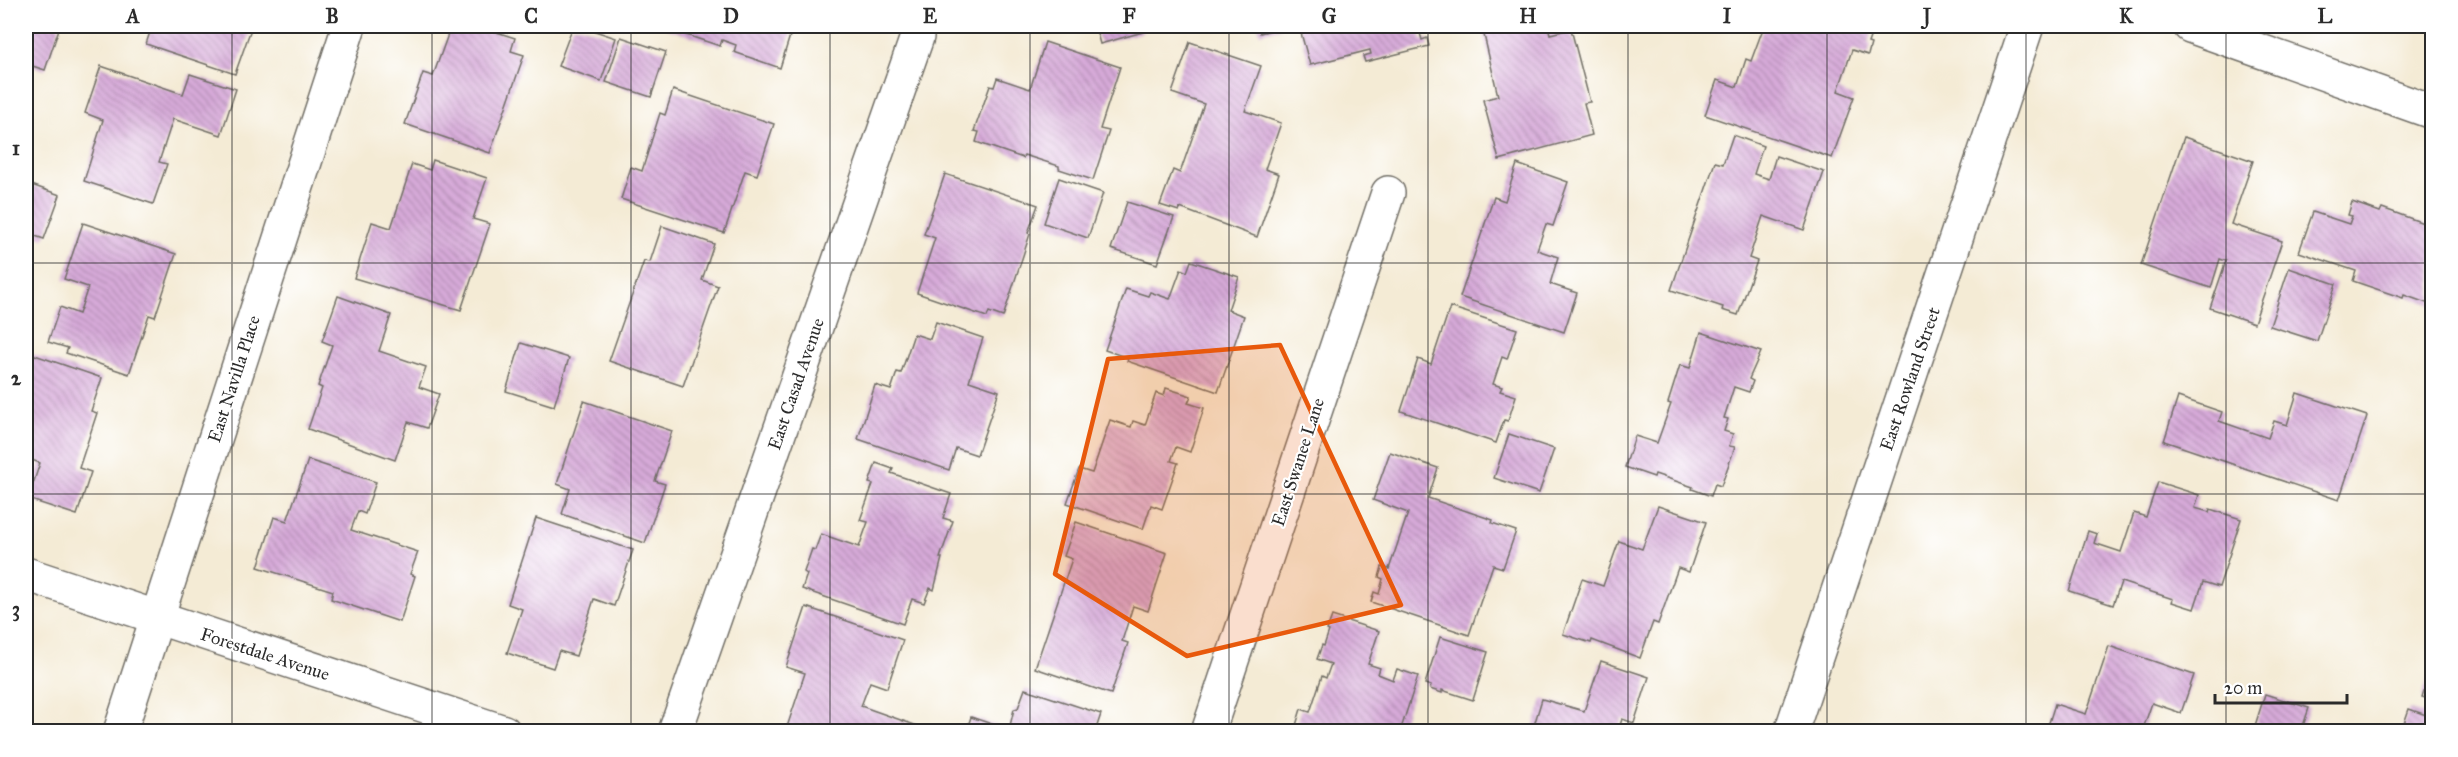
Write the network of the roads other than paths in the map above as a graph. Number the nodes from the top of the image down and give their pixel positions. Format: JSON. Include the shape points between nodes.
{"nodes":[{"id":1,"x":349,"y":26,"type":"edge"},
{"id":2,"x":2027,"y":26,"type":"edge"},
{"id":3,"x":2190,"y":26,"type":"edge"},
{"id":4,"x":916,"y":37,"type":"dead end"},
{"id":5,"x":2433,"y":112,"type":"edge"},
{"id":6,"x":1388,"y":193,"type":"dead end"},
{"id":7,"x":26,"y":574,"type":"edge"},
{"id":8,"x":156,"y":618,"type":"junction"},
{"id":9,"x":120,"y":732,"type":"edge"},
{"id":10,"x":504,"y":732,"type":"edge"},
{"id":11,"x":675,"y":732,"type":"edge"},
{"id":12,"x":1208,"y":732,"type":"edge"},
{"id":13,"x":1791,"y":732,"type":"edge"}],
"edges":[{"from":1,"to":8,"type":"street","name":"East Navilla Place"},
{"from":2,"to":13,"type":"street","name":"East Rowland Street"},
{"from":3,"to":5,"type":"street"},
{"from":4,"to":11,"type":"street","name":"East Casad Avenue"},
{"from":6,"to":12,"type":"street","name":"East Swanee Lane"},
{"from":7,"to":8,"type":"street","name":"Forestdale Avenue"},
{"from":8,"to":9,"type":"street","name":"East Navilla Place"},
{"from":8,"to":10,"type":"street","name":"Forestdale Avenue"}]}
